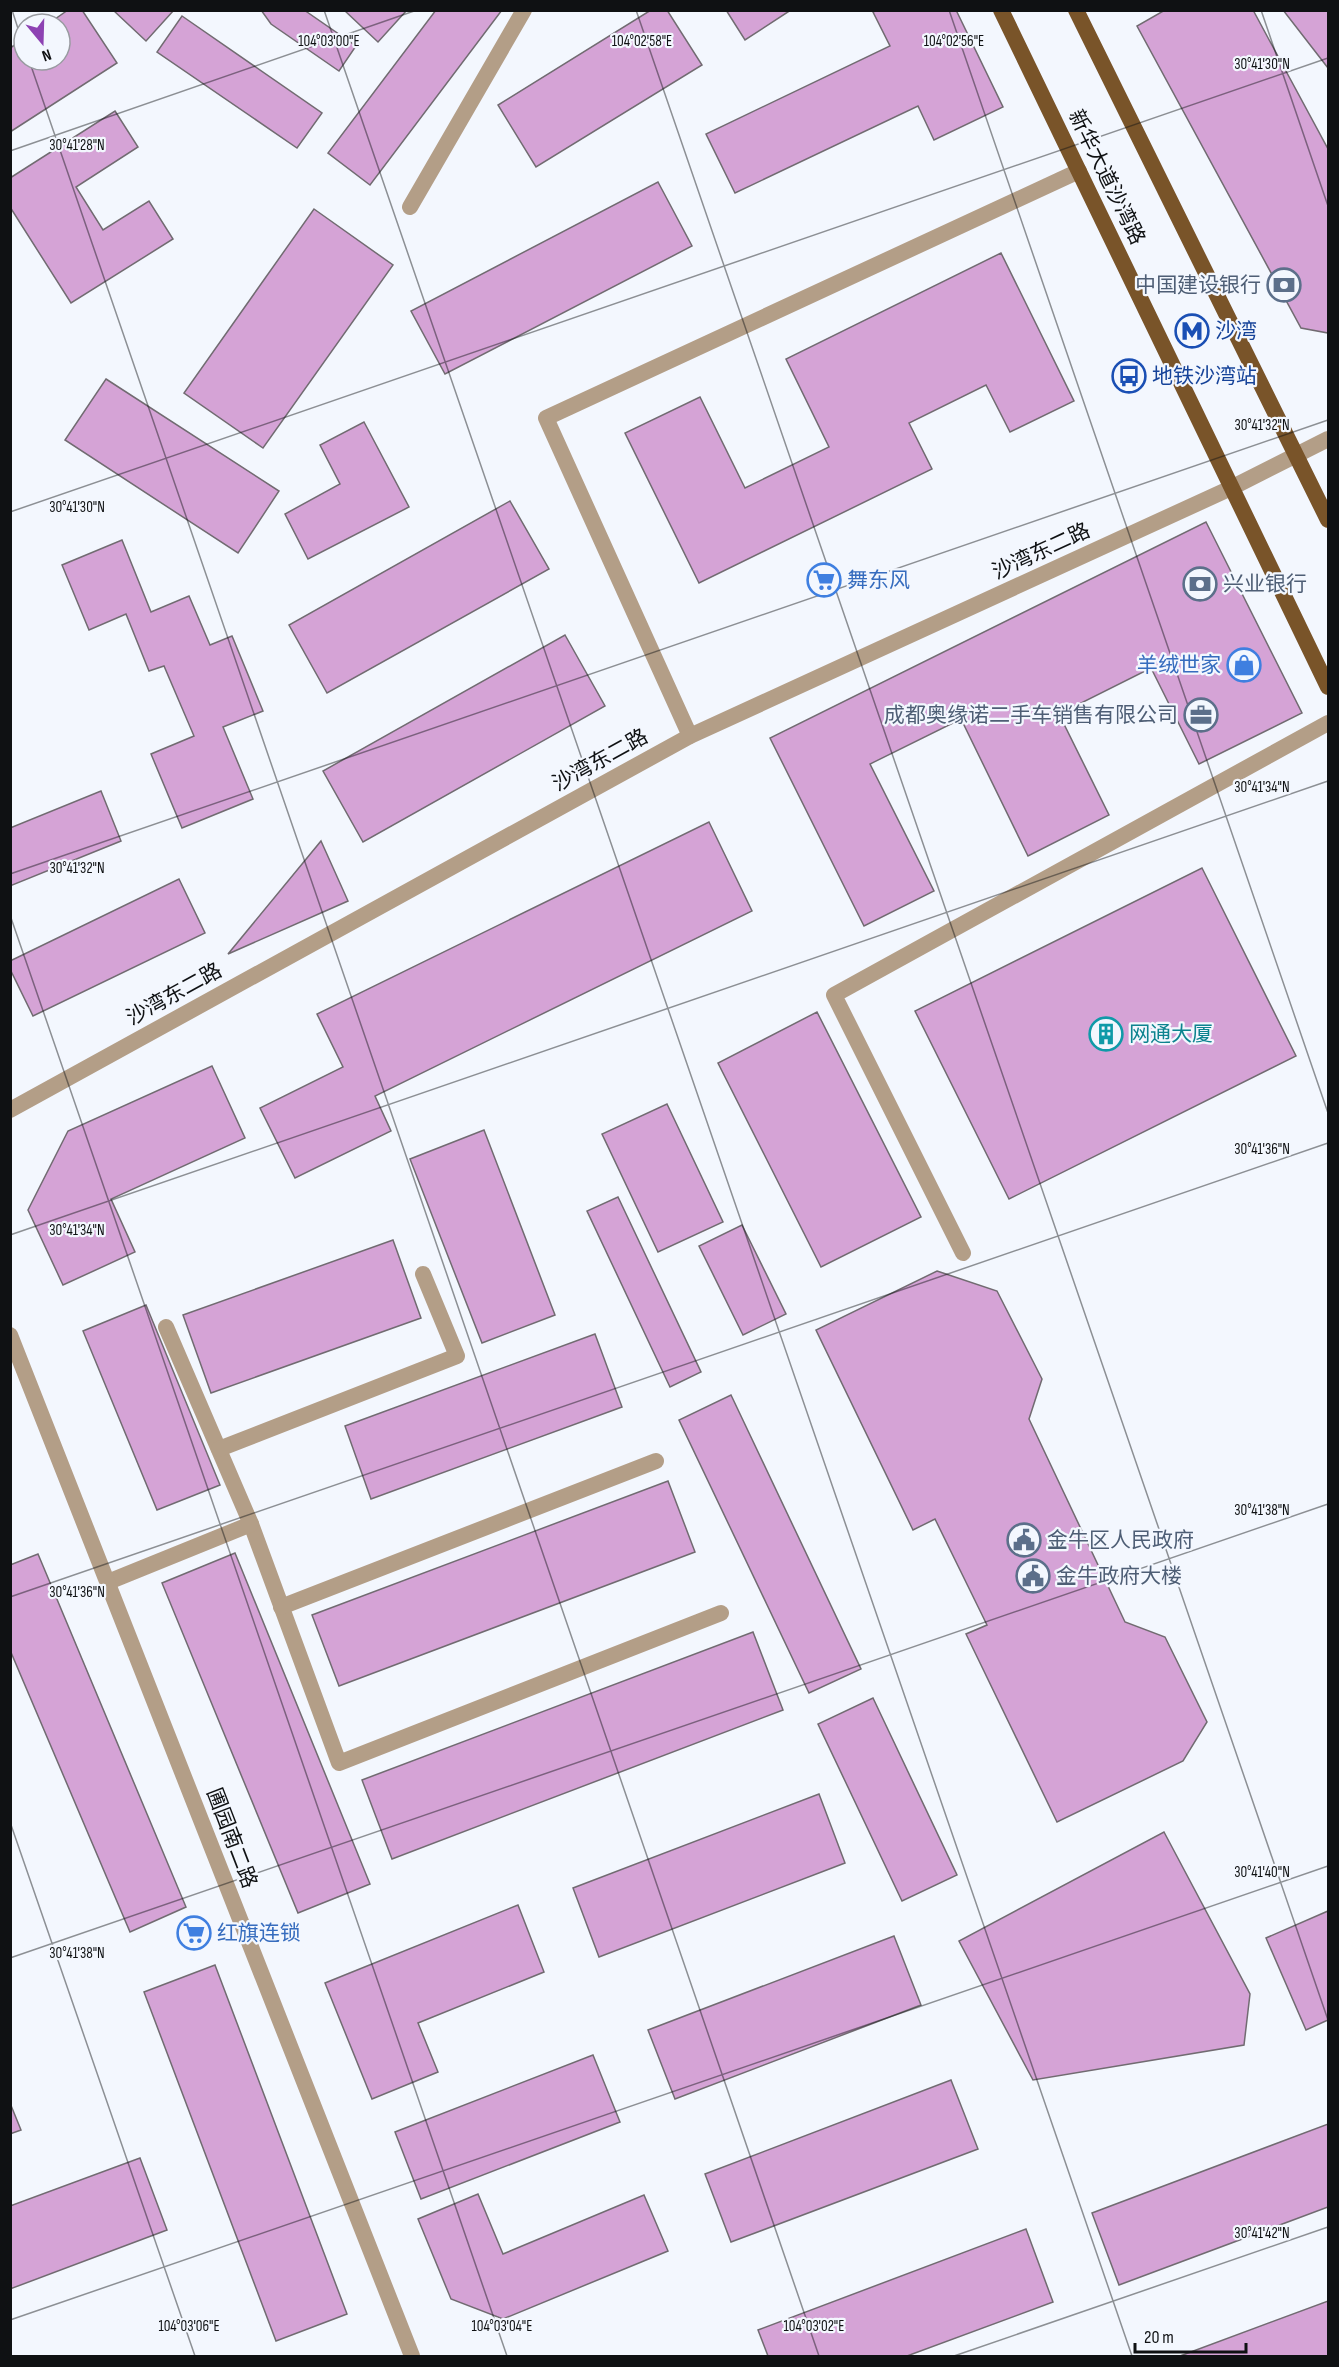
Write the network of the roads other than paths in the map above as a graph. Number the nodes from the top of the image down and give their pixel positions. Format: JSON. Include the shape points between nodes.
{"nodes":[{"id":1,"x":524,"y":10,"type":"edge"},
{"id":2,"x":1001,"y":10,"type":"edge"},
{"id":3,"x":1076,"y":10,"type":"edge"},
{"id":4,"x":1079,"y":171,"type":"junction"},
{"id":5,"x":410,"y":207,"type":"dead end"},
{"id":6,"x":1329,"y":439,"type":"edge"},
{"id":7,"x":1297,"y":454,"type":"junction"},
{"id":8,"x":1231,"y":488,"type":"junction"},
{"id":9,"x":1329,"y":520,"type":"edge"},
{"id":10,"x":1329,"y":687,"type":"edge"},
{"id":11,"x":1329,"y":723,"type":"edge"},
{"id":12,"x":690,"y":736,"type":"junction"},
{"id":13,"x":10,"y":1110,"type":"edge"},
{"id":14,"x":963,"y":1253,"type":"dead end"},
{"id":15,"x":423,"y":1274,"type":"dead end"},
{"id":16,"x":166,"y":1327,"type":"dead end"},
{"id":17,"x":10,"y":1335,"type":"edge"},
{"id":18,"x":219,"y":1449,"type":"junction"},
{"id":19,"x":656,"y":1461,"type":"dead end"},
{"id":20,"x":251,"y":1524,"type":"junction"},
{"id":21,"x":108,"y":1582,"type":"junction"},
{"id":22,"x":281,"y":1607,"type":"junction"},
{"id":23,"x":721,"y":1613,"type":"dead end"},
{"id":24,"x":412,"y":2356,"type":"edge"}],
"edges":[{"from":1,"to":5,"type":"street"},
{"from":2,"to":4,"type":"main road","name":"新华大道沙湾路"},
{"from":3,"to":7,"type":"main road"},
{"from":4,"to":8,"type":"main road","name":"新华大道沙湾路"},
{"from":4,"to":12,"type":"street","via":[[546,418]]},
{"from":6,"to":7,"type":"street","name":"沙湾东二路"},
{"from":7,"to":8,"type":"street","name":"沙湾东二路"},
{"from":7,"to":9,"type":"main road"},
{"from":8,"to":10,"type":"main road","name":"新华大道沙湾路"},
{"from":8,"to":12,"type":"street","name":"沙湾东二路"},
{"from":11,"to":14,"type":"street","via":[[834,995]]},
{"from":12,"to":13,"type":"street","name":"沙湾东二路"},
{"from":15,"to":18,"type":"street","via":[[457,1356]]},
{"from":16,"to":18,"type":"street"},
{"from":17,"to":21,"type":"street","name":"圃园南二路"},
{"from":18,"to":20,"type":"street"},
{"from":19,"to":22,"type":"street"},
{"from":20,"to":21,"type":"street"},
{"from":20,"to":22,"type":"street"},
{"from":21,"to":24,"type":"street","name":"圃园南二路"},
{"from":22,"to":23,"type":"street","via":[[339,1763]]}]}
